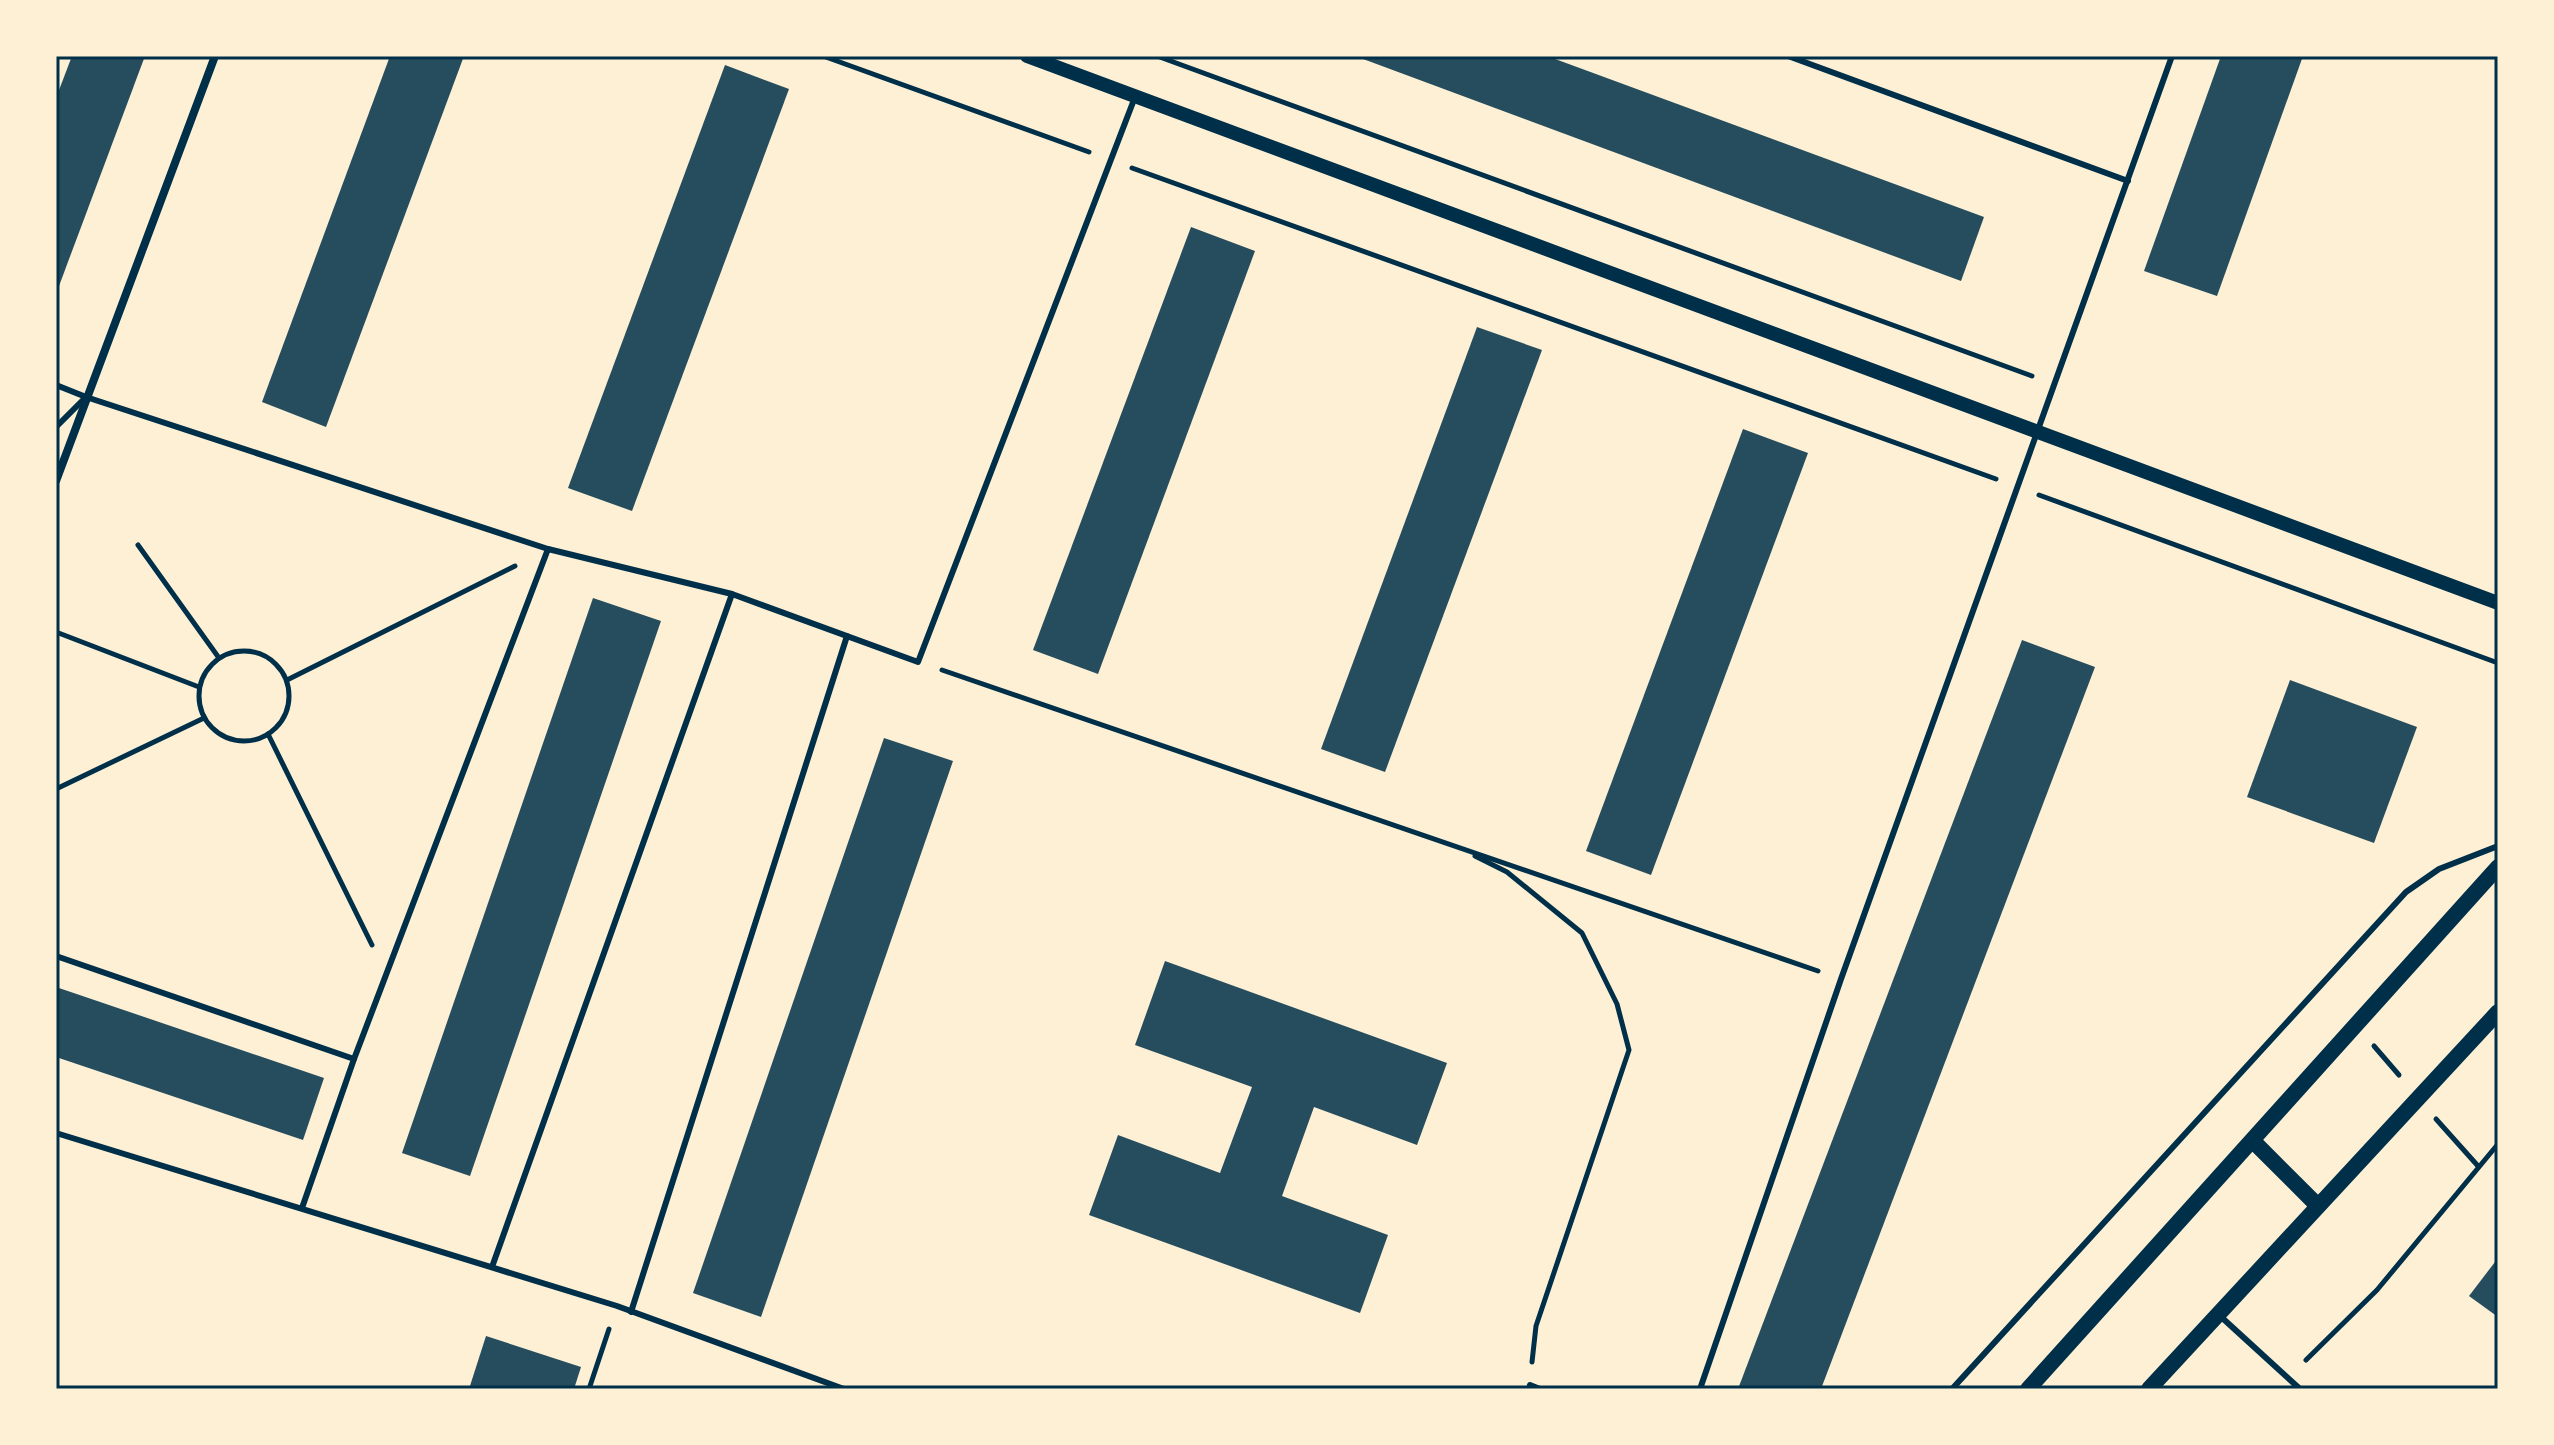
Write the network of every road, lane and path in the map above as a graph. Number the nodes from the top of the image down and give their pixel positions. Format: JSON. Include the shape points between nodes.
{"nodes":[{"id":1,"x":215,"y":56,"type":"edge"},
{"id":2,"x":823,"y":56,"type":"edge"},
{"id":3,"x":1027,"y":56,"type":"edge"},
{"id":4,"x":1157,"y":56,"type":"edge"},
{"id":5,"x":1788,"y":56,"type":"edge"},
{"id":6,"x":2172,"y":56,"type":"edge"},
{"id":7,"x":1135,"y":97,"type":"junction"},
{"id":8,"x":1111,"y":160,"type":"junction"},
{"id":9,"x":2128,"y":181,"type":"junction"},
{"id":10,"x":2056,"y":384,"type":"junction"},
{"id":11,"x":56,"y":385,"type":"edge"},
{"id":12,"x":86,"y":397,"type":"junction"},
{"id":13,"x":56,"y":427,"type":"edge"},
{"id":14,"x":2039,"y":432,"type":"junction"},
{"id":15,"x":56,"y":481,"type":"edge"},
{"id":16,"x":2019,"y":488,"type":"junction"},
{"id":17,"x":138,"y":545,"type":"dead end"},
{"id":18,"x":548,"y":549,"type":"junction"},
{"id":19,"x":732,"y":594,"type":"junction"},
{"id":20,"x":2498,"y":603,"type":"edge"},
{"id":21,"x":56,"y":632,"type":"edge"},
{"id":22,"x":847,"y":636,"type":"junction"},
{"id":23,"x":219,"y":658,"type":"junction"},
{"id":24,"x":918,"y":662,"type":"junction"},
{"id":25,"x":2498,"y":663,"type":"edge"},
{"id":26,"x":287,"y":680,"type":"junction"},
{"id":27,"x":199,"y":687,"type":"junction"},
{"id":28,"x":204,"y":718,"type":"junction"},
{"id":29,"x":268,"y":734,"type":"junction"},
{"id":30,"x":56,"y":789,"type":"edge"},
{"id":31,"x":2498,"y":846,"type":"edge"},
{"id":32,"x":1457,"y":847,"type":"junction"},
{"id":33,"x":2498,"y":867,"type":"edge"},
{"id":34,"x":56,"y":956,"type":"edge"},
{"id":35,"x":386,"y":974,"type":"junction"},
{"id":36,"x":1841,"y":979,"type":"junction"},
{"id":37,"x":2498,"y":1012,"type":"edge"},
{"id":38,"x":354,"y":1059,"type":"junction"},
{"id":39,"x":56,"y":1133,"type":"edge"},
{"id":40,"x":2253,"y":1141,"type":"junction"},
{"id":41,"x":2498,"y":1144,"type":"edge"},
{"id":42,"x":2318,"y":1206,"type":"junction"},
{"id":43,"x":302,"y":1208,"type":"junction"},
{"id":44,"x":492,"y":1267,"type":"junction"},
{"id":45,"x":617,"y":1306,"type":"junction"},
{"id":46,"x":631,"y":1312,"type":"junction"},
{"id":47,"x":2219,"y":1315,"type":"junction"},
{"id":48,"x":2288,"y":1377,"type":"junction"},
{"id":49,"x":1530,"y":1387,"type":"edge"},
{"id":50,"x":589,"y":1389,"type":"edge"},
{"id":51,"x":844,"y":1389,"type":"edge"},
{"id":52,"x":1540,"y":1389,"type":"edge"},
{"id":53,"x":1700,"y":1389,"type":"edge"},
{"id":54,"x":1952,"y":1389,"type":"edge"},
{"id":55,"x":2028,"y":1389,"type":"edge"},
{"id":56,"x":2149,"y":1389,"type":"edge"},
{"id":57,"x":2300,"y":1389,"type":"edge"}],
"edges":[{"from":1,"to":12,"type":"street"},
{"from":2,"to":8,"type":"path"},
{"from":3,"to":7,"type":"street"},
{"from":4,"to":10,"type":"path"},
{"from":5,"to":9,"type":"lane"},
{"from":6,"to":9,"type":"lane"},
{"from":7,"to":8,"type":"lane"},
{"from":7,"to":14,"type":"street"},
{"from":8,"to":16,"type":"path"},
{"from":8,"to":24,"type":"lane"},
{"from":9,"to":10,"type":"lane"},
{"from":10,"to":14,"type":"lane"},
{"from":11,"to":12,"type":"lane"},
{"from":12,"to":13,"type":"lane"},
{"from":12,"to":15,"type":"street"},
{"from":12,"to":18,"type":"lane"},
{"from":14,"to":16,"type":"lane"},
{"from":14,"to":20,"type":"street"},
{"from":16,"to":25,"type":"path"},
{"from":16,"to":36,"type":"lane"},
{"from":17,"to":23,"type":"path"},
{"from":18,"to":19,"type":"lane"},
{"from":18,"to":26,"type":"path"},
{"from":18,"to":35,"type":"lane"},
{"from":19,"to":22,"type":"lane"},
{"from":19,"to":44,"type":"lane"},
{"from":21,"to":27,"type":"path"},
{"from":22,"to":24,"type":"lane"},
{"from":22,"to":46,"type":"lane"},
{"from":23,"to":26,"type":"path","via":[[247,651],[266,657]]},
{"from":23,"to":27,"type":"path"},
{"from":24,"to":32,"type":"path"},
{"from":26,"to":29,"type":"path","via":[[285,715]]},
{"from":27,"to":28,"type":"path"},
{"from":28,"to":29,"type":"path","via":[[215,731],[240,741]]},
{"from":28,"to":30,"type":"path"},
{"from":29,"to":35,"type":"path"},
{"from":31,"to":54,"type":"lane","via":[[2439,869],[2406,892]]},
{"from":32,"to":36,"type":"path"},
{"from":32,"to":49,"type":"path","via":[[1507,872],[1582,933],[1617,1004],[1629,1050],[1536,1326]]},
{"from":33,"to":40,"type":"main road"},
{"from":34,"to":38,"type":"lane"},
{"from":35,"to":38,"type":"lane"},
{"from":36,"to":53,"type":"lane"},
{"from":37,"to":42,"type":"main road"},
{"from":38,"to":43,"type":"lane"},
{"from":39,"to":43,"type":"lane"},
{"from":40,"to":42,"type":"main road"},
{"from":40,"to":55,"type":"main road"},
{"from":41,"to":48,"type":"path","via":[[2377,1290]]},
{"from":42,"to":47,"type":"main road"},
{"from":43,"to":44,"type":"lane"},
{"from":44,"to":45,"type":"lane"},
{"from":45,"to":46,"type":"lane"},
{"from":45,"to":50,"type":"path"},
{"from":46,"to":51,"type":"lane"},
{"from":47,"to":48,"type":"lane"},
{"from":47,"to":56,"type":"main road"},
{"from":48,"to":57,"type":"lane"},
{"from":49,"to":52,"type":"lane"}]}
